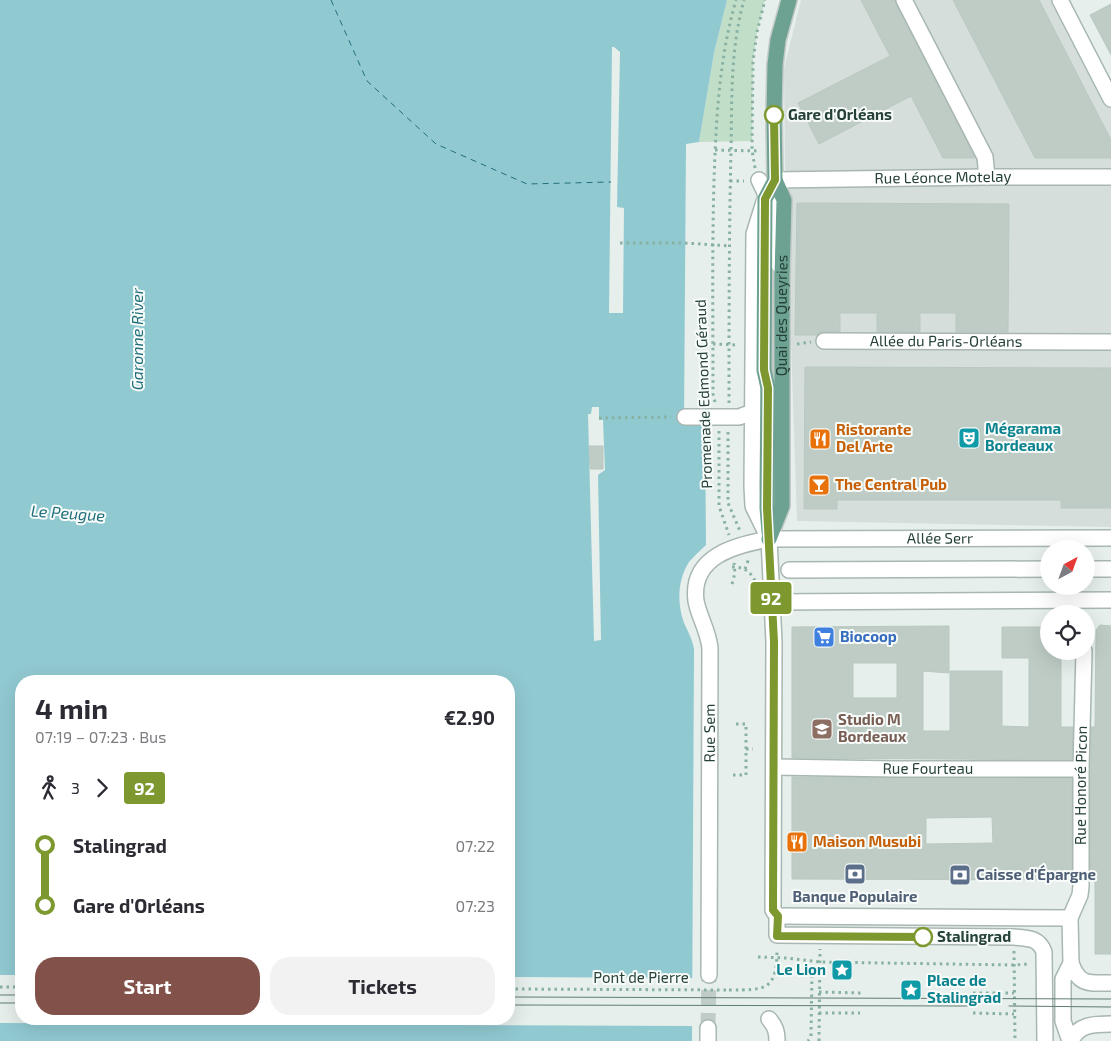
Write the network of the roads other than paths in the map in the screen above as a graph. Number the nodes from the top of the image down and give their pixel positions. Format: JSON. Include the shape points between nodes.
{"nodes":[{"id":1,"x":789,"y":0,"type":"edge"},
{"id":2,"x":904,"y":0,"type":"edge"},
{"id":3,"x":1060,"y":0,"type":"edge"},
{"id":4,"x":1111,"y":99,"type":"edge"},
{"id":5,"x":987,"y":176,"type":"junction"},
{"id":6,"x":1111,"y":177,"type":"edge"},
{"id":7,"x":759,"y":180,"type":"road end"},
{"id":8,"x":775,"y":180,"type":"junction"},
{"id":9,"x":766,"y":197,"type":"junction"},
{"id":10,"x":782,"y":276,"type":"junction"},
{"id":11,"x":824,"y":341,"type":"road end"},
{"id":12,"x":1111,"y":342,"type":"edge"},
{"id":13,"x":753,"y":414,"type":"junction"},
{"id":14,"x":685,"y":417,"type":"road end"},
{"id":15,"x":1111,"y":538,"type":"edge"},
{"id":16,"x":769,"y":539,"type":"junction"},
{"id":17,"x":1040,"y":569,"type":"edge"},
{"id":18,"x":1095,"y":569,"type":"edge"},
{"id":19,"x":1111,"y":569,"type":"edge"},
{"id":20,"x":789,"y":570,"type":"dead end"},
{"id":21,"x":1111,"y":600,"type":"edge"},
{"id":22,"x":772,"y":602,"type":"junction"},
{"id":23,"x":1093,"y":605,"type":"edge"},
{"id":24,"x":1040,"y":606,"type":"edge"},
{"id":25,"x":1084,"y":660,"type":"edge"},
{"id":26,"x":774,"y":767,"type":"junction"},
{"id":27,"x":1081,"y":769,"type":"junction"},
{"id":28,"x":778,"y":916,"type":"junction"},
{"id":29,"x":1070,"y":918,"type":"junction"},
{"id":30,"x":1071,"y":963,"type":"junction"},
{"id":31,"x":709,"y":975,"type":"tunnel mouth"},
{"id":32,"x":1111,"y":983,"type":"edge"},
{"id":33,"x":769,"y":1019,"type":"dead end"},
{"id":34,"x":1111,"y":1024,"type":"edge"},
{"id":35,"x":777,"y":1041,"type":"edge"},
{"id":36,"x":1045,"y":1041,"type":"edge"},
{"id":37,"x":1070,"y":1041,"type":"edge"}],
"edges":[{"from":1,"to":8,"type":"main road","name":"Quai des Queyries","via":[[775,65]]},
{"from":2,"to":5,"type":"street","via":[[985,157]]},
{"from":3,"to":4,"type":"street"},
{"from":5,"to":6,"type":"street","name":"Rue Léonce Motelay"},
{"from":5,"to":8,"type":"street","name":"Rue Léonce Motelay"},
{"from":7,"to":9,"type":"street"},
{"from":8,"to":9,"type":"main road","name":"Quai des Queyries"},
{"from":8,"to":10,"type":"main road","name":"Quai des Queyries","via":[[784,200]]},
{"from":9,"to":10,"type":"street","via":[[774,211],[774,240]]},
{"from":9,"to":13,"type":"street","via":[[754,234]]},
{"from":9,"to":16,"type":"main road","name":"Quai des Queyries","via":[[764,370],[768,388]]},
{"from":10,"to":16,"type":"main road","name":"Quai des Queyries","via":[[782,506]]},
{"from":11,"to":12,"type":"street","name":"Allée du Paris-Orléans"},
{"from":13,"to":14,"type":"street"},
{"from":13,"to":16,"type":"street","via":[[753,506]]},
{"from":15,"to":16,"type":"street","name":"Allée Serr"},
{"from":16,"to":22,"type":"street","name":"Quai des Queyries"},
{"from":16,"to":31,"type":"street","name":"Rue Sem","via":[[731,547],[719,554],[699,576],[696,593],[710,648]]},
{"from":17,"to":20,"type":"street","name":"Allée Serr"},
{"from":18,"to":19,"type":"street"},
{"from":21,"to":23,"type":"street"},
{"from":22,"to":24,"type":"street"},
{"from":22,"to":26,"type":"street","name":"Quai des Queyries"},
{"from":25,"to":27,"type":"street","name":"Rue Honoré Picon"},
{"from":26,"to":27,"type":"street","name":"Rue Fourteau"},
{"from":26,"to":28,"type":"street","name":"Quai des Queyries","via":[[773,910]]},
{"from":27,"to":29,"type":"street","name":"Rue Honoré Picon","via":[[1081,886]]},
{"from":28,"to":29,"type":"street"},
{"from":28,"to":36,"type":"street","via":[[777,936],[1033,939],[1044,952]]},
{"from":29,"to":30,"type":"street"},
{"from":30,"to":32,"type":"street","via":[[1075,974],[1084,981]]},
{"from":30,"to":37,"type":"street","via":[[1063,979],[1062,999],[1063,1021]]},
{"from":33,"to":35,"type":"street","via":[[777,1033]]},
{"from":34,"to":37,"type":"street","via":[[1084,1027]]}]}
